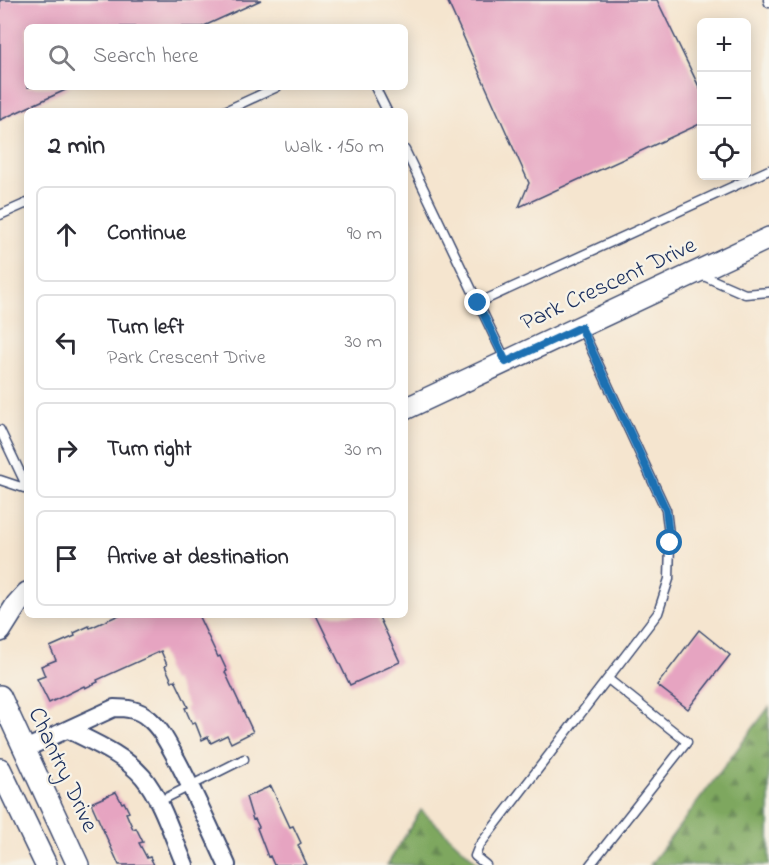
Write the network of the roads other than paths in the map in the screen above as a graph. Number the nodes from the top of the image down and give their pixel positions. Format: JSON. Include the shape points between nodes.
{"nodes":[{"id":1,"x":270,"y":90,"type":"edge"},
{"id":2,"x":376,"y":90,"type":"edge"},
{"id":3,"x":232,"y":108,"type":"edge"},
{"id":4,"x":386,"y":108,"type":"edge"},
{"id":5,"x":408,"y":156,"type":"edge"},
{"id":6,"x":769,"y":170,"type":"edge"},
{"id":7,"x":24,"y":204,"type":"edge"},
{"id":8,"x":0,"y":215,"type":"edge"},
{"id":9,"x":769,"y":238,"type":"edge"},
{"id":10,"x":696,"y":273,"type":"junction"},
{"id":11,"x":769,"y":292,"type":"edge"},
{"id":12,"x":478,"y":303,"type":"junction"},
{"id":13,"x":581,"y":327,"type":"junction"},
{"id":14,"x":506,"y":362,"type":"junction"},
{"id":15,"x":408,"y":408,"type":"edge"},
{"id":16,"x":0,"y":430,"type":"edge"},
{"id":17,"x":0,"y":480,"type":"edge"},
{"id":18,"x":24,"y":482,"type":"edge"},
{"id":19,"x":24,"y":487,"type":"edge"},
{"id":20,"x":24,"y":587,"type":"edge"},
{"id":21,"x":24,"y":596,"type":"edge"},
{"id":22,"x":0,"y":598,"type":"edge"},
{"id":23,"x":0,"y":631,"type":"edge"},
{"id":24,"x":608,"y":679,"type":"junction"},
{"id":25,"x":0,"y":696,"type":"edge"},
{"id":26,"x":69,"y":730,"type":"junction"},
{"id":27,"x":25,"y":749,"type":"junction"},
{"id":28,"x":244,"y":759,"type":"dead end"},
{"id":29,"x":2,"y":780,"type":"edge"},
{"id":30,"x":190,"y":786,"type":"junction"},
{"id":31,"x":158,"y":802,"type":"junction"},
{"id":32,"x":46,"y":865,"type":"edge"},
{"id":33,"x":78,"y":865,"type":"edge"},
{"id":34,"x":185,"y":865,"type":"edge"},
{"id":35,"x":227,"y":865,"type":"edge"},
{"id":36,"x":486,"y":865,"type":"edge"},
{"id":37,"x":591,"y":865,"type":"edge"}],
"edges":[{"from":1,"to":3,"type":"lane"},
{"from":2,"to":4,"type":"lane"},
{"from":5,"to":12,"type":"lane"},
{"from":6,"to":12,"type":"lane"},
{"from":7,"to":8,"type":"lane"},
{"from":9,"to":10,"type":"street","name":"Park Crescent Drive"},
{"from":10,"to":11,"type":"lane","via":[[746,294]]},
{"from":10,"to":13,"type":"street","name":"Park Crescent Drive"},
{"from":12,"to":14,"type":"lane"},
{"from":13,"to":14,"type":"street","name":"Park Crescent Drive"},
{"from":13,"to":24,"type":"lane","via":[[666,510],[670,543],[669,579],[658,613]]},
{"from":14,"to":15,"type":"street","name":"Park Crescent Drive"},
{"from":16,"to":18,"type":"lane"},
{"from":17,"to":19,"type":"lane"},
{"from":20,"to":22,"type":"street"},
{"from":21,"to":23,"type":"street"},
{"from":24,"to":36,"type":"lane","via":[[478,846],[475,856]]},
{"from":24,"to":37,"type":"lane","via":[[687,742]]},
{"from":25,"to":27,"type":"street","name":"Chantry Drive"},
{"from":26,"to":27,"type":"street"},
{"from":26,"to":30,"type":"street","via":[[114,708],[140,712],[158,727]]},
{"from":26,"to":31,"type":"street","via":[[109,750],[142,776]]},
{"from":27,"to":33,"type":"street","name":"Chantry Drive"},
{"from":28,"to":30,"type":"lane"},
{"from":29,"to":32,"type":"street"},
{"from":30,"to":31,"type":"lane"},
{"from":30,"to":35,"type":"street"},
{"from":31,"to":34,"type":"street"}]}
